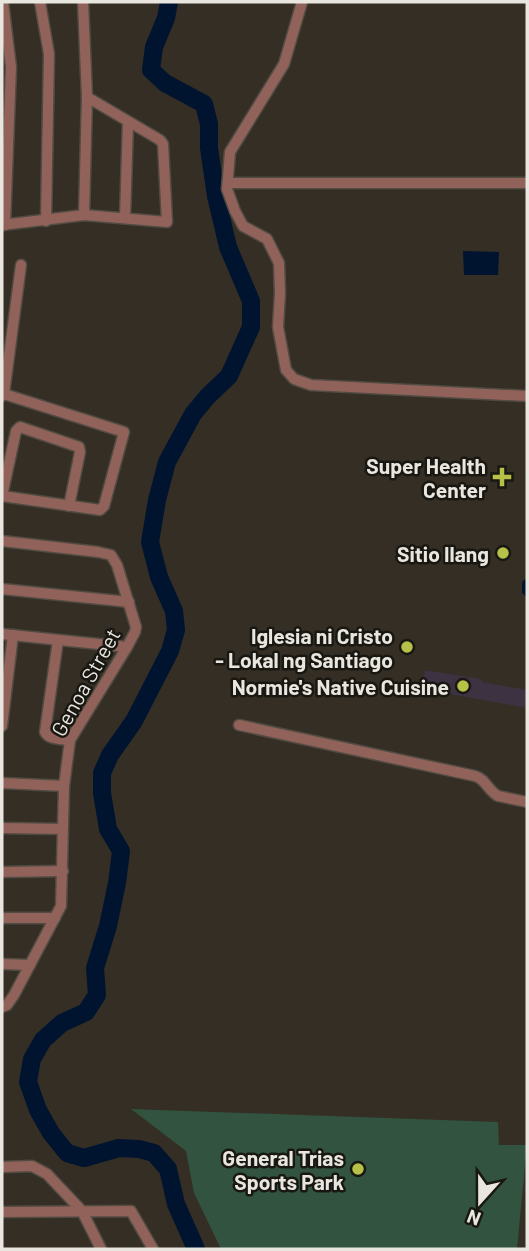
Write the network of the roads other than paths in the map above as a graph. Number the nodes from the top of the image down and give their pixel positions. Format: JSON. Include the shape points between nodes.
{"nodes":[{"id":1,"x":3,"y":2,"type":"edge"},
{"id":2,"x":40,"y":2,"type":"edge"},
{"id":3,"x":83,"y":2,"type":"edge"},
{"id":4,"x":302,"y":2,"type":"edge"},
{"id":5,"x":87,"y":97,"type":"junction"},
{"id":6,"x":128,"y":121,"type":"junction"},
{"id":7,"x":228,"y":183,"type":"junction"},
{"id":8,"x":527,"y":183,"type":"edge"},
{"id":9,"x":84,"y":215,"type":"junction"},
{"id":10,"x":125,"y":218,"type":"junction"},
{"id":11,"x":46,"y":221,"type":"junction"},
{"id":12,"x":4,"y":225,"type":"edge"},
{"id":13,"x":21,"y":265,"type":"dead end"},
{"id":14,"x":2,"y":304,"type":"edge"},
{"id":15,"x":15,"y":305,"type":"junction"},
{"id":16,"x":3,"y":395,"type":"edge"},
{"id":17,"x":527,"y":396,"type":"edge"},
{"id":18,"x":2,"y":496,"type":"edge"},
{"id":19,"x":69,"y":506,"type":"junction"},
{"id":20,"x":2,"y":541,"type":"edge"},
{"id":21,"x":2,"y":589,"type":"edge"},
{"id":22,"x":129,"y":602,"type":"junction"},
{"id":23,"x":2,"y":634,"type":"edge"},
{"id":24,"x":13,"y":635,"type":"junction"},
{"id":25,"x":58,"y":640,"type":"junction"},
{"id":26,"x":127,"y":647,"type":"junction"},
{"id":27,"x":239,"y":725,"type":"dead end"},
{"id":28,"x":2,"y":726,"type":"edge"},
{"id":29,"x":70,"y":740,"type":"junction"},
{"id":30,"x":2,"y":783,"type":"edge"},
{"id":31,"x":64,"y":786,"type":"junction"},
{"id":32,"x":527,"y":802,"type":"edge"},
{"id":33,"x":2,"y":828,"type":"edge"},
{"id":34,"x":62,"y":829,"type":"junction"},
{"id":35,"x":62,"y":871,"type":"junction"},
{"id":36,"x":2,"y":872,"type":"edge"},
{"id":37,"x":2,"y":918,"type":"edge"},
{"id":38,"x":55,"y":918,"type":"junction"},
{"id":39,"x":2,"y":964,"type":"edge"},
{"id":40,"x":30,"y":965,"type":"junction"},
{"id":41,"x":2,"y":1007,"type":"edge"},
{"id":42,"x":2,"y":1167,"type":"edge"},
{"id":43,"x":82,"y":1211,"type":"junction"},
{"id":44,"x":2,"y":1212,"type":"edge"},
{"id":45,"x":101,"y":1249,"type":"edge"},
{"id":46,"x":153,"y":1249,"type":"edge"}],
"edges":[{"from":1,"to":12,"type":"street","via":[[12,67]]},
{"from":2,"to":11,"type":"street","via":[[49,54]]},
{"from":3,"to":5,"type":"street"},
{"from":4,"to":7,"type":"street","via":[[284,64],[230,152]]},
{"from":5,"to":6,"type":"street"},
{"from":5,"to":9,"type":"street"},
{"from":6,"to":10,"type":"street"},
{"from":6,"to":10,"type":"street","via":[[163,144],[167,222]]},
{"from":7,"to":8,"type":"street"},
{"from":7,"to":17,"type":"street","via":[[234,211],[243,226],[267,239],[279,263],[278,327],[286,370],[294,379],[311,386]]},
{"from":9,"to":10,"type":"street"},
{"from":9,"to":11,"type":"street"},
{"from":11,"to":12,"type":"street"},
{"from":13,"to":15,"type":"street"},
{"from":14,"to":15,"type":"street"},
{"from":15,"to":16,"type":"street"},
{"from":16,"to":19,"type":"street","via":[[124,432],[104,506],[100,510]]},
{"from":18,"to":19,"type":"street"},
{"from":18,"to":19,"type":"street","via":[[20,427],[79,447]]},
{"from":20,"to":22,"type":"street","name":"Genoa Street","via":[[111,555]]},
{"from":21,"to":22,"type":"street"},
{"from":22,"to":26,"type":"street","name":"Genoa Street","via":[[136,627]]},
{"from":23,"to":24,"type":"street"},
{"from":24,"to":25,"type":"street"},
{"from":24,"to":28,"type":"street"},
{"from":25,"to":26,"type":"street"},
{"from":25,"to":29,"type":"street","via":[[45,732]]},
{"from":26,"to":29,"type":"street","name":"Genoa Street"},
{"from":27,"to":32,"type":"street","via":[[480,777],[494,794]]},
{"from":29,"to":31,"type":"street","name":"Genoa Street"},
{"from":30,"to":31,"type":"street"},
{"from":31,"to":34,"type":"street","name":"Genoa Street"},
{"from":33,"to":34,"type":"street"},
{"from":34,"to":35,"type":"street","name":"Genoa Street"},
{"from":35,"to":36,"type":"street"},
{"from":35,"to":38,"type":"street","name":"Genoa Street","via":[[61,905]]},
{"from":37,"to":38,"type":"street"},
{"from":38,"to":40,"type":"street","name":"Genoa Street"},
{"from":39,"to":40,"type":"street"},
{"from":40,"to":41,"type":"street","name":"Genoa Street"},
{"from":42,"to":43,"type":"street","via":[[32,1166],[47,1174]]},
{"from":43,"to":44,"type":"street"},
{"from":43,"to":45,"type":"street"},
{"from":43,"to":46,"type":"street","via":[[131,1211]]}]}
